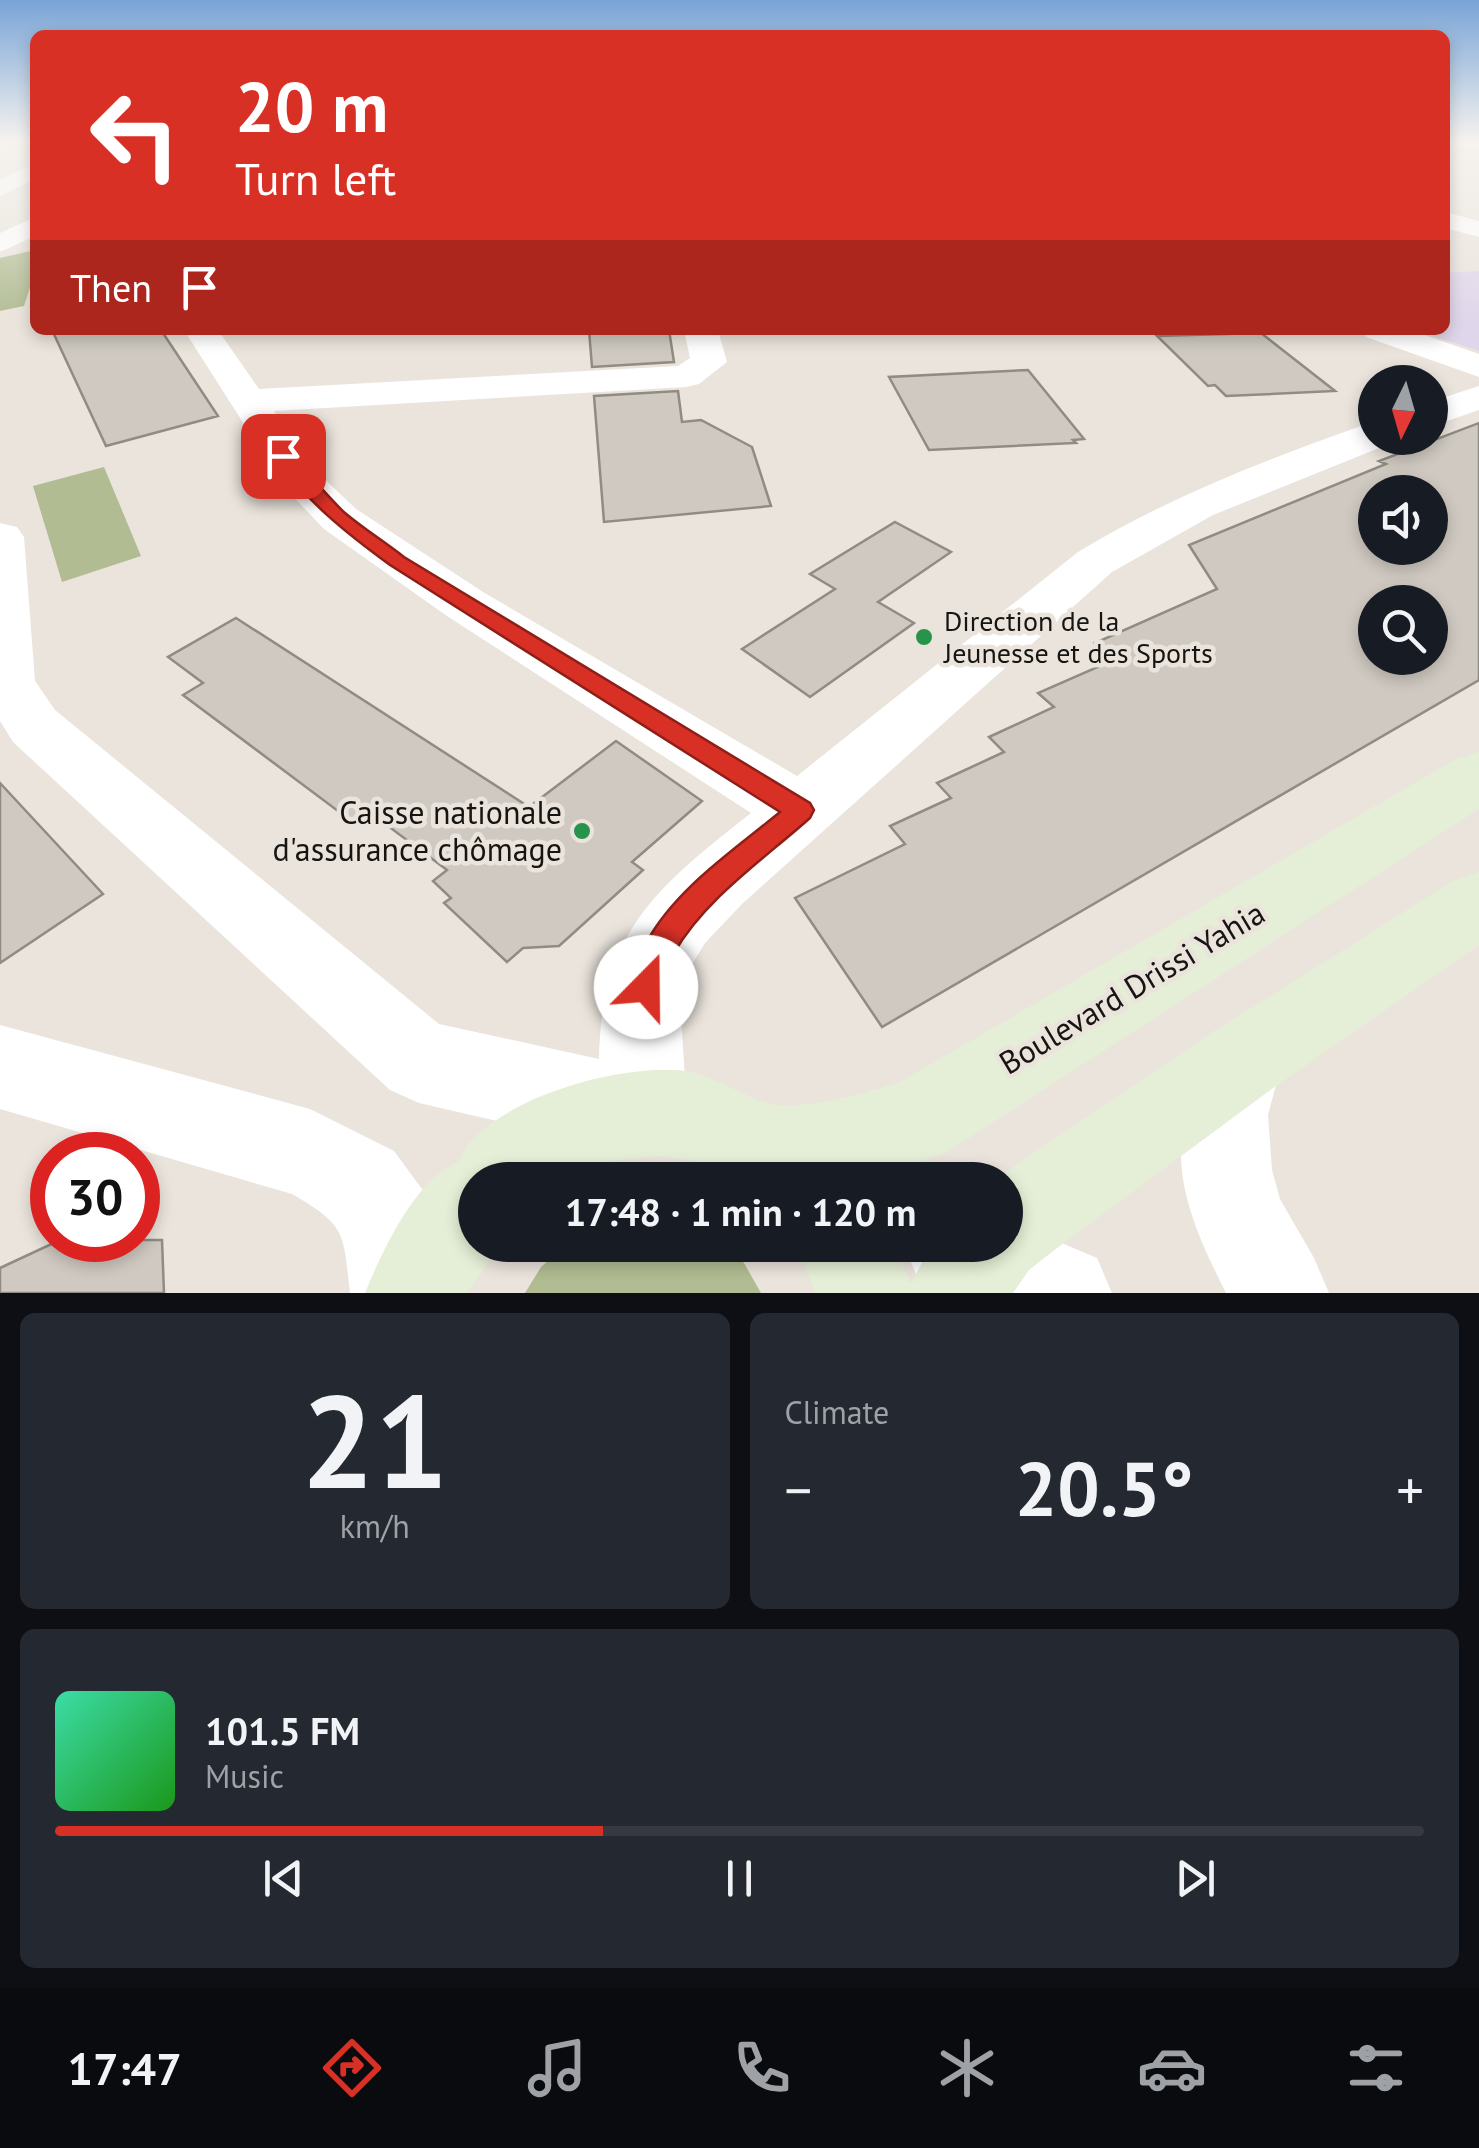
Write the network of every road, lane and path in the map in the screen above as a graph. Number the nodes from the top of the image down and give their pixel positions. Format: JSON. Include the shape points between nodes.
{"nodes":[{"id":1,"x":1450,"y":221,"type":"edge"},
{"id":2,"x":30,"y":228,"type":"edge"},
{"id":3,"x":1479,"y":228,"type":"edge"},
{"id":4,"x":0,"y":244,"type":"edge"},
{"id":5,"x":204,"y":335,"type":"edge"},
{"id":6,"x":702,"y":335,"type":"edge"},
{"id":7,"x":1392,"y":335,"type":"edge"},
{"id":8,"x":1479,"y":366,"type":"edge"},
{"id":9,"x":1479,"y":398,"type":"edge"},
{"id":10,"x":247,"y":401,"type":"junction"},
{"id":11,"x":1448,"y":409,"type":"edge"},
{"id":12,"x":1358,"y":441,"type":"edge"},
{"id":13,"x":0,"y":537,"type":"edge"},
{"id":14,"x":1479,"y":777,"type":"edge"},
{"id":15,"x":800,"y":810,"type":"junction"},
{"id":16,"x":1467,"y":917,"type":"edge"},
{"id":17,"x":1240,"y":1062,"type":"junction"},
{"id":18,"x":0,"y":1067,"type":"edge"},
{"id":19,"x":644,"y":1112,"type":"junction"},
{"id":20,"x":520,"y":1162,"type":"edge"},
{"id":21,"x":778,"y":1162,"type":"edge"},
{"id":22,"x":795,"y":1162,"type":"edge"},
{"id":23,"x":1023,"y":1219,"type":"edge"},
{"id":24,"x":458,"y":1224,"type":"edge"},
{"id":25,"x":852,"y":1262,"type":"edge"},
{"id":26,"x":400,"y":1293,"type":"edge"},
{"id":27,"x":415,"y":1293,"type":"edge"},
{"id":28,"x":865,"y":1293,"type":"edge"},
{"id":29,"x":1279,"y":1293,"type":"edge"}],
"edges":[{"from":1,"to":3,"type":"street"},
{"from":2,"to":4,"type":"street"},
{"from":5,"to":10,"type":"street"},
{"from":6,"to":10,"type":"street","via":[[709,362],[686,376]]},
{"from":7,"to":8,"type":"street"},
{"from":9,"to":11,"type":"street"},
{"from":10,"to":15,"type":"street","via":[[299,478],[340,519],[452,596]]},
{"from":12,"to":15,"type":"street","via":[[1210,498],[1095,562]]},
{"from":13,"to":19,"type":"street","via":[[6,684],[34,726],[419,1062]]},
{"from":14,"to":22,"type":"main road","name":"Boulevard Drissi Yahia","via":[[916,1121]]},
{"from":15,"to":19,"type":"street","via":[[717,882],[658,952],[639,1020]]},
{"from":16,"to":17,"type":"main road"},
{"from":17,"to":23,"type":"main road"},
{"from":17,"to":29,"type":"street","via":[[1224,1120],[1225,1172],[1240,1223]]},
{"from":18,"to":26,"type":"street","via":[[310,1154],[362,1183],[390,1222]]},
{"from":19,"to":20,"type":"main road","via":[[596,1121],[549,1140]]},
{"from":19,"to":21,"type":"main road","via":[[688,1115],[729,1128]]},
{"from":24,"to":27,"type":"main road"},
{"from":25,"to":28,"type":"main road"}]}
